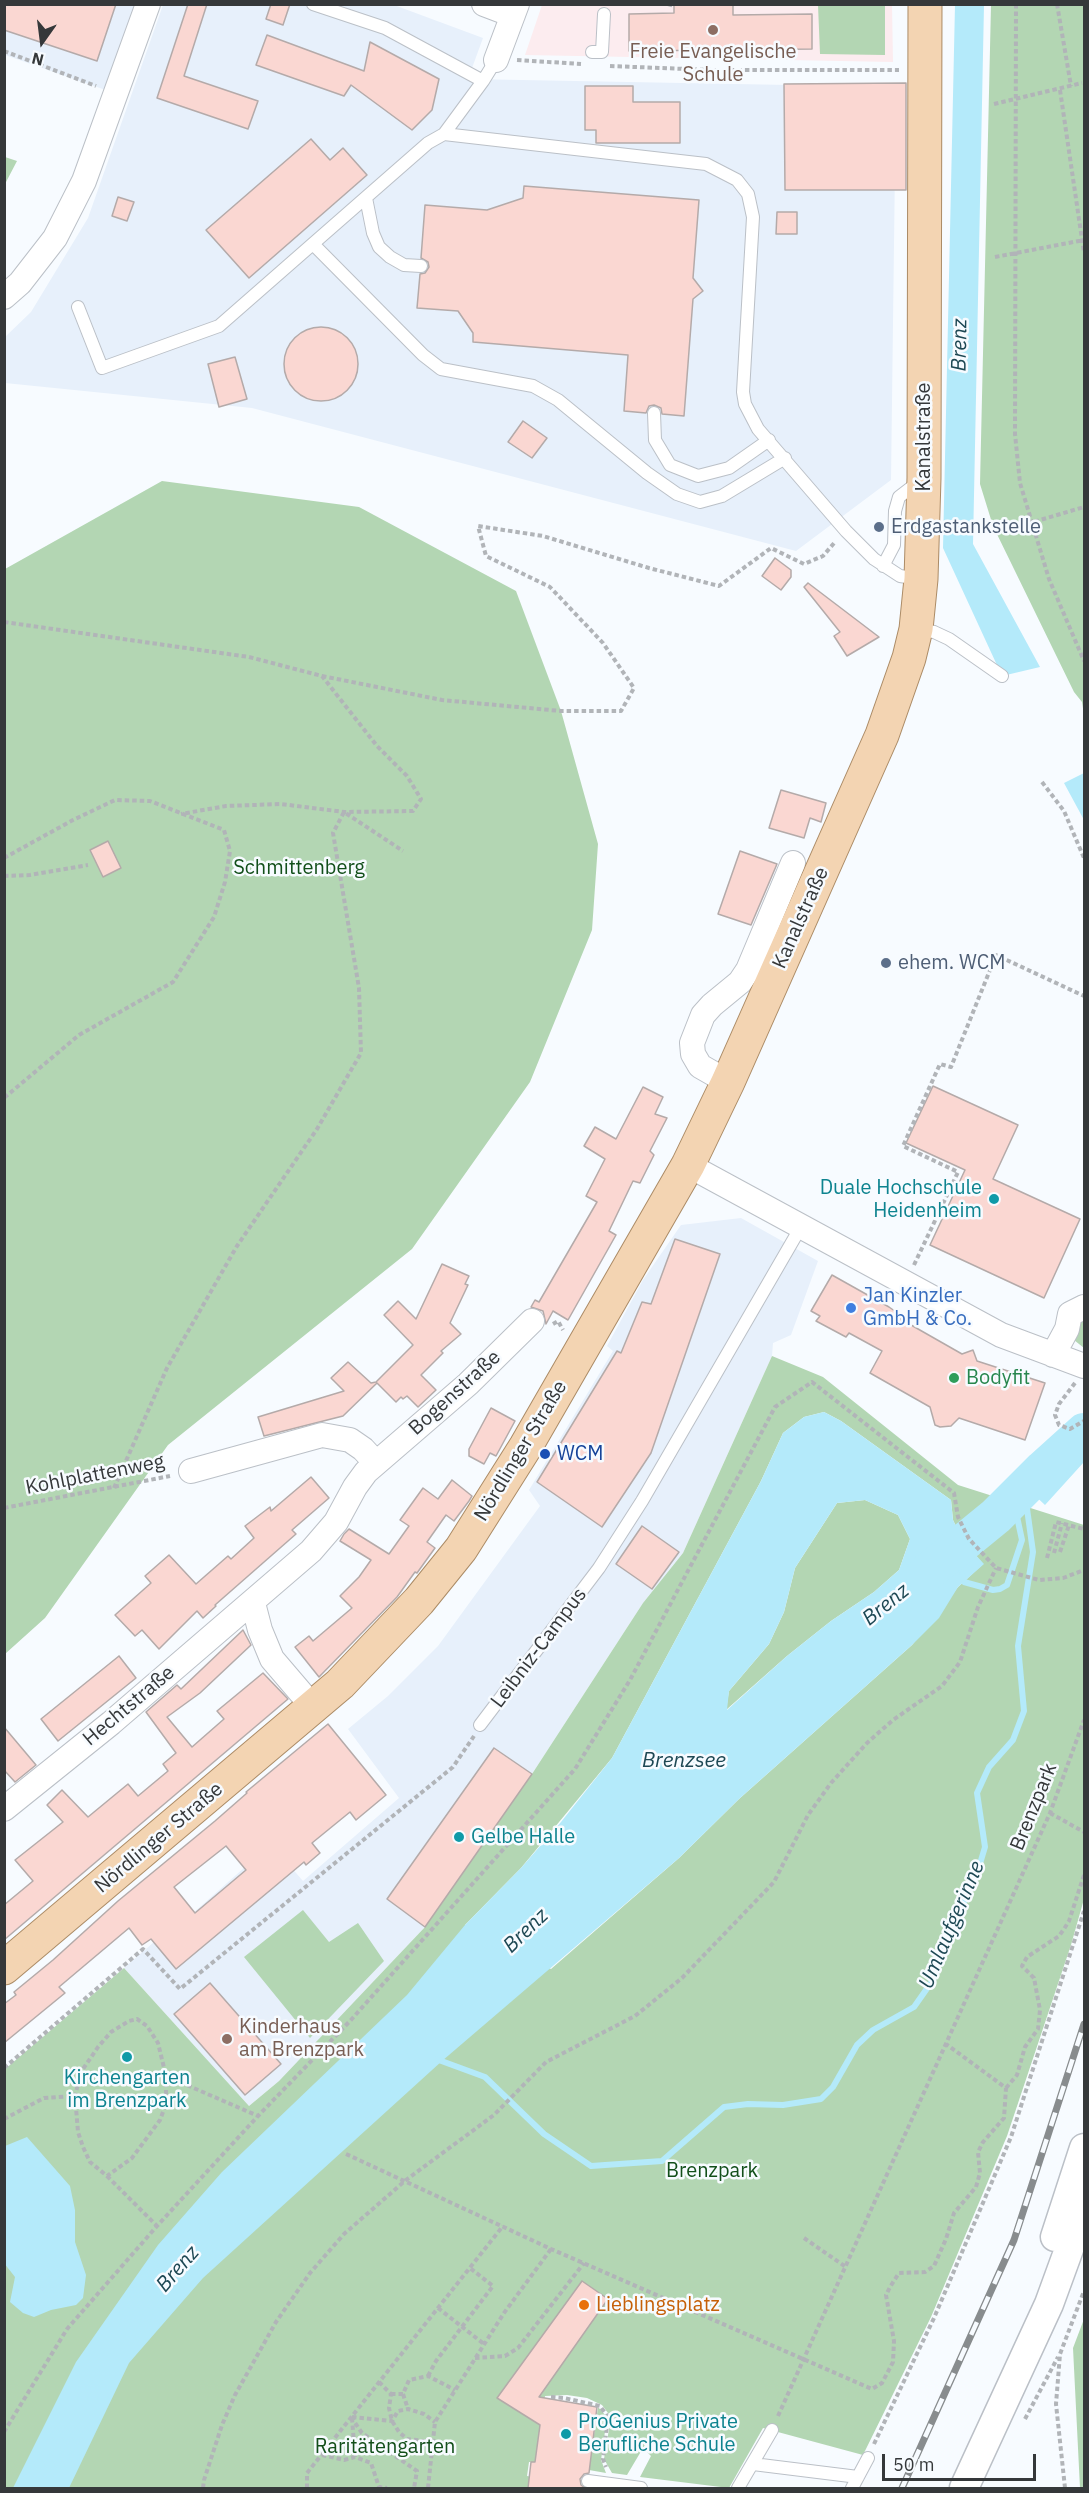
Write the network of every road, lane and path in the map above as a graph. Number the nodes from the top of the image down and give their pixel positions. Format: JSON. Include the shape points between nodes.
{"nodes":[{"id":1,"x":148,"y":4,"type":"edge"},
{"id":2,"x":313,"y":4,"type":"edge"},
{"id":3,"x":484,"y":4,"type":"edge"},
{"id":4,"x":668,"y":4,"type":"edge"},
{"id":5,"x":926,"y":4,"type":"edge"},
{"id":6,"x":1016,"y":4,"type":"edge"},
{"id":7,"x":1057,"y":4,"type":"edge"},
{"id":8,"x":674,"y":6,"type":"dead end"},
{"id":9,"x":515,"y":10,"type":"edge"},
{"id":10,"x":604,"y":14,"type":"dead end"},
{"id":11,"x":4,"y":51,"type":"edge"},
{"id":12,"x":592,"y":59,"type":"joint"},
{"id":13,"x":493,"y":64,"type":"junction"},
{"id":14,"x":605,"y":66,"type":"dead end"},
{"id":15,"x":926,"y":70,"type":"junction"},
{"id":16,"x":1082,"y":83,"type":"dead end"},
{"id":17,"x":1071,"y":86,"type":"junction"},
{"id":18,"x":1060,"y":90,"type":"junction"},
{"id":19,"x":117,"y":94,"type":"junction"},
{"id":20,"x":1017,"y":99,"type":"junction"},
{"id":21,"x":994,"y":104,"type":"dead end"},
{"id":22,"x":444,"y":134,"type":"junction"},
{"id":23,"x":366,"y":198,"type":"junction"},
{"id":24,"x":1083,"y":240,"type":"edge"},
{"id":25,"x":313,"y":244,"type":"junction"},
{"id":26,"x":1016,"y":254,"type":"junction"},
{"id":27,"x":1084,"y":254,"type":"edge"},
{"id":28,"x":994,"y":257,"type":"dead end"},
{"id":29,"x":421,"y":266,"type":"dead end"},
{"id":30,"x":4,"y":297,"type":"edge"},
{"id":31,"x":78,"y":307,"type":"dead end"},
{"id":32,"x":654,"y":414,"type":"dead end"},
{"id":33,"x":769,"y":440,"type":"junction"},
{"id":34,"x":785,"y":458,"type":"junction"},
{"id":35,"x":924,"y":478,"type":"junction"},
{"id":36,"x":1084,"y":507,"type":"edge"},
{"id":37,"x":1031,"y":523,"type":"junction"},
{"id":38,"x":1013,"y":528,"type":"dead end"},
{"id":39,"x":835,"y":542,"type":"dead end"},
{"id":40,"x":883,"y":566,"type":"junction"},
{"id":41,"x":921,"y":579,"type":"junction"},
{"id":42,"x":4,"y":622,"type":"edge"},
{"id":43,"x":916,"y":629,"type":"junction"},
{"id":44,"x":1084,"y":661,"type":"edge"},
{"id":45,"x":322,"y":676,"type":"junction"},
{"id":46,"x":1002,"y":676,"type":"dead end"},
{"id":47,"x":1042,"y":782,"type":"dead end"},
{"id":48,"x":344,"y":812,"type":"junction"},
{"id":49,"x":182,"y":814,"type":"junction"},
{"id":50,"x":403,"y":851,"type":"dead end"},
{"id":51,"x":4,"y":858,"type":"edge"},
{"id":52,"x":1084,"y":858,"type":"edge"},
{"id":53,"x":793,"y":863,"type":"dead end"},
{"id":54,"x":88,"y":865,"type":"dead end"},
{"id":55,"x":4,"y":876,"type":"edge"},
{"id":56,"x":1084,"y":996,"type":"edge"},
{"id":57,"x":728,"y":1082,"type":"junction"},
{"id":58,"x":4,"y":1098,"type":"edge"},
{"id":59,"x":688,"y":1165,"type":"junction"},
{"id":60,"x":802,"y":1226,"type":"junction"},
{"id":61,"x":905,"y":1283,"type":"junction"},
{"id":62,"x":1084,"y":1307,"type":"edge"},
{"id":63,"x":541,"y":1323,"type":"joint"},
{"id":64,"x":560,"y":1338,"type":"dead end"},
{"id":65,"x":1053,"y":1355,"type":"junction"},
{"id":66,"x":1084,"y":1366,"type":"edge"},
{"id":67,"x":1084,"y":1382,"type":"edge"},
{"id":68,"x":1084,"y":1421,"type":"edge"},
{"id":69,"x":376,"y":1463,"type":"junction"},
{"id":70,"x":191,"y":1471,"type":"joint"},
{"id":71,"x":114,"y":1488,"type":"junction"},
{"id":72,"x":4,"y":1508,"type":"edge"},
{"id":73,"x":1062,"y":1523,"type":"junction"},
{"id":74,"x":1069,"y":1525,"type":"junction"},
{"id":75,"x":1084,"y":1529,"type":"edge"},
{"id":76,"x":1054,"y":1552,"type":"dead end"},
{"id":77,"x":1060,"y":1552,"type":"dead end"},
{"id":78,"x":1047,"y":1558,"type":"dead end"},
{"id":79,"x":996,"y":1568,"type":"junction"},
{"id":80,"x":1084,"y":1570,"type":"edge"},
{"id":81,"x":253,"y":1603,"type":"junction"},
{"id":82,"x":313,"y":1707,"type":"junction"},
{"id":83,"x":1084,"y":1720,"type":"edge"},
{"id":84,"x":480,"y":1725,"type":"joint"},
{"id":85,"x":4,"y":1809,"type":"edge"},
{"id":86,"x":1050,"y":1814,"type":"junction"},
{"id":87,"x":1084,"y":1832,"type":"edge"},
{"id":88,"x":1084,"y":1875,"type":"edge"},
{"id":89,"x":1084,"y":1911,"type":"edge"},
{"id":90,"x":4,"y":1968,"type":"edge"},
{"id":91,"x":946,"y":2044,"type":"junction"},
{"id":92,"x":4,"y":2068,"type":"edge"},
{"id":93,"x":166,"y":2076,"type":"junction"},
{"id":94,"x":1006,"y":2088,"type":"junction"},
{"id":95,"x":75,"y":2096,"type":"junction"},
{"id":96,"x":258,"y":2116,"type":"junction"},
{"id":97,"x":4,"y":2119,"type":"edge"},
{"id":98,"x":1084,"y":2148,"type":"edge"},
{"id":99,"x":346,"y":2154,"type":"dead end"},
{"id":100,"x":107,"y":2176,"type":"junction"},
{"id":101,"x":406,"y":2180,"type":"junction"},
{"id":102,"x":1084,"y":2208,"type":"edge"},
{"id":103,"x":157,"y":2226,"type":"junction"},
{"id":104,"x":503,"y":2226,"type":"junction"},
{"id":105,"x":804,"y":2238,"type":"dead end"},
{"id":106,"x":1084,"y":2238,"type":"edge"},
{"id":107,"x":551,"y":2248,"type":"junction"},
{"id":108,"x":585,"y":2263,"type":"junction"},
{"id":109,"x":846,"y":2267,"type":"junction"},
{"id":110,"x":470,"y":2268,"type":"junction"},
{"id":111,"x":1061,"y":2274,"type":"junction"},
{"id":112,"x":1084,"y":2290,"type":"edge"},
{"id":113,"x":438,"y":2308,"type":"junction"},
{"id":114,"x":463,"y":2328,"type":"junction"},
{"id":115,"x":484,"y":2344,"type":"junction"},
{"id":116,"x":1025,"y":2352,"type":"junction"},
{"id":117,"x":475,"y":2358,"type":"junction"},
{"id":118,"x":805,"y":2360,"type":"junction"},
{"id":119,"x":428,"y":2376,"type":"junction"},
{"id":120,"x":379,"y":2382,"type":"junction"},
{"id":121,"x":455,"y":2390,"type":"junction"},
{"id":122,"x":391,"y":2394,"type":"junction"},
{"id":123,"x":403,"y":2394,"type":"junction"},
{"id":124,"x":551,"y":2397,"type":"dead end"},
{"id":125,"x":408,"y":2409,"type":"junction"},
{"id":126,"x":351,"y":2417,"type":"junction"},
{"id":127,"x":392,"y":2421,"type":"junction"},
{"id":128,"x":435,"y":2422,"type":"junction"},
{"id":129,"x":772,"y":2430,"type":"joint"},
{"id":130,"x":4,"y":2432,"type":"edge"},
{"id":131,"x":433,"y":2442,"type":"junction"},
{"id":132,"x":322,"y":2455,"type":"junction"},
{"id":133,"x":355,"y":2457,"type":"junction"},
{"id":134,"x":867,"y":2458,"type":"joint"},
{"id":135,"x":753,"y":2464,"type":"junction"},
{"id":136,"x":588,"y":2481,"type":"dead end"},
{"id":137,"x":855,"y":2483,"type":"edge"},
{"id":138,"x":614,"y":2484,"type":"junction"},
{"id":139,"x":203,"y":2488,"type":"edge"},
{"id":140,"x":307,"y":2488,"type":"edge"},
{"id":141,"x":387,"y":2488,"type":"edge"},
{"id":142,"x":414,"y":2488,"type":"edge"},
{"id":143,"x":428,"y":2488,"type":"edge"},
{"id":144,"x":641,"y":2488,"type":"edge"},
{"id":145,"x":738,"y":2488,"type":"edge"},
{"id":146,"x":964,"y":2488,"type":"edge"},
{"id":147,"x":1065,"y":2488,"type":"edge"}],
"edges":[{"from":1,"to":19,"type":"street"},
{"from":2,"to":13,"type":"lane"},
{"from":3,"to":9,"type":"street"},
{"from":4,"to":8,"type":"path"},
{"from":5,"to":15,"type":"main road","name":"Kanalstraße"},
{"from":6,"to":20,"type":"path"},
{"from":7,"to":17,"type":"path"},
{"from":9,"to":13,"type":"street"},
{"from":10,"to":12,"type":"lane","via":[[602,52]]},
{"from":11,"to":19,"type":"path"},
{"from":12,"to":13,"type":"path"},
{"from":13,"to":22,"type":"lane"},
{"from":14,"to":15,"type":"path"},
{"from":15,"to":35,"type":"main road","name":"Kanalstraße"},
{"from":16,"to":17,"type":"path"},
{"from":17,"to":18,"type":"path"},
{"from":18,"to":20,"type":"path"},
{"from":18,"to":24,"type":"path"},
{"from":19,"to":30,"type":"street","via":[[84,181],[55,238],[20,284]]},
{"from":20,"to":21,"type":"path"},
{"from":20,"to":26,"type":"path"},
{"from":22,"to":23,"type":"lane","via":[[428,143]]},
{"from":22,"to":33,"type":"lane","via":[[706,164],[737,180],[748,194],[753,217],[743,392],[758,429]]},
{"from":23,"to":25,"type":"lane"},
{"from":23,"to":29,"type":"lane","via":[[380,247],[404,264]]},
{"from":24,"to":26,"type":"path"},
{"from":24,"to":27,"type":"path"},
{"from":25,"to":31,"type":"lane","via":[[219,326],[102,368]]},
{"from":25,"to":34,"type":"lane","via":[[441,369],[533,386],[558,400],[676,494],[700,502],[722,496]]},
{"from":26,"to":28,"type":"path"},
{"from":26,"to":37,"type":"path","via":[[1015,434],[1020,483]]},
{"from":32,"to":33,"type":"lane","via":[[655,440],[670,465],[698,476],[729,468]]},
{"from":33,"to":34,"type":"lane"},
{"from":34,"to":40,"type":"lane","via":[[846,531]]},
{"from":35,"to":40,"type":"lane","via":[[899,497],[894,546]]},
{"from":35,"to":41,"type":"main road","name":"Kanalstraße"},
{"from":36,"to":37,"type":"path"},
{"from":37,"to":38,"type":"path"},
{"from":37,"to":44,"type":"path","via":[[1049,579]]},
{"from":39,"to":45,"type":"path","via":[[823,556],[804,564],[771,548],[719,586],[543,536],[478,526],[486,556],[550,588],[603,643],[634,688],[621,711],[561,711],[442,700]]},
{"from":40,"to":41,"type":"lane","via":[[900,576]]},
{"from":41,"to":43,"type":"main road","name":"Kanalstraße"},
{"from":42,"to":45,"type":"path","via":[[249,657]]},
{"from":43,"to":46,"type":"lane","via":[[949,639]]},
{"from":43,"to":57,"type":"main road","name":"Kanalstraße","via":[[882,735]]},
{"from":45,"to":48,"type":"path","via":[[377,746],[407,776],[421,799],[413,811]]},
{"from":47,"to":52,"type":"path","via":[[1064,812]]},
{"from":48,"to":49,"type":"path","via":[[281,804],[226,806]]},
{"from":48,"to":50,"type":"path"},
{"from":48,"to":71,"type":"path","via":[[333,833],[359,988],[361,1053],[316,1129],[237,1246],[167,1368]]},
{"from":49,"to":51,"type":"path","via":[[150,801],[115,800]]},
{"from":49,"to":58,"type":"path","via":[[224,830],[230,851],[214,917],[173,982],[79,1035]]},
{"from":53,"to":57,"type":"street","name":"Kanalstraße","via":[[748,970],[703,1015],[692,1043],[700,1066]]},
{"from":54,"to":55,"type":"path"},
{"from":56,"to":61,"type":"path","via":[[996,955],[951,1067],[940,1064],[903,1146],[961,1173]]},
{"from":57,"to":59,"type":"main road","name":"Kanalstraße"},
{"from":59,"to":60,"type":"street"},
{"from":59,"to":82,"type":"main road","name":"Nördlinger Straße","via":[[526,1446],[461,1549],[385,1638]]},
{"from":60,"to":61,"type":"street"},
{"from":60,"to":84,"type":"lane","name":"Leibniz-Campus","via":[[599,1568]]},
{"from":61,"to":65,"type":"street","via":[[1001,1335]]},
{"from":62,"to":65,"type":"street","via":[[1070,1314]]},
{"from":63,"to":64,"type":"path","via":[[558,1321],[564,1328]]},
{"from":63,"to":69,"type":"street","name":"Bogenstraße"},
{"from":65,"to":66,"type":"street"},
{"from":67,"to":68,"type":"path","via":[[1075,1383],[1055,1414],[1059,1425],[1070,1429]]},
{"from":69,"to":70,"type":"street","via":[[350,1440],[322,1435]]},
{"from":69,"to":81,"type":"street","name":"Bogenstraße","via":[[360,1479],[326,1537]]},
{"from":70,"to":71,"type":"path","name":"Kohlplattenweg"},
{"from":71,"to":72,"type":"path","name":"Kohlplattenweg"},
{"from":73,"to":74,"type":"path"},
{"from":73,"to":76,"type":"path"},
{"from":73,"to":78,"type":"path","via":[[1056,1522]]},
{"from":74,"to":75,"type":"path"},
{"from":74,"to":77,"type":"path"},
{"from":79,"to":80,"type":"path","via":[[1039,1580],[1063,1578]]},
{"from":79,"to":96,"type":"path","via":[[969,1539],[958,1517],[954,1493],[812,1382],[775,1407],[630,1680],[575,1769],[350,2021]]},
{"from":79,"to":101,"type":"path","via":[[960,1662],[942,1686],[893,1720],[831,1782],[808,1815],[774,1882],[682,1978],[635,2016],[546,2062],[494,2115]]},
{"from":81,"to":82,"type":"street","via":[[272,1659]]},
{"from":81,"to":85,"type":"street","name":"Hechtstraße"},
{"from":82,"to":90,"type":"main road","name":"Nördlinger Straße"},
{"from":83,"to":86,"type":"path","name":"Brenzpark"},
{"from":84,"to":92,"type":"path","name":"Leibniz-Campus","via":[[453,1767],[180,1989],[143,1949]]},
{"from":86,"to":87,"type":"path"},
{"from":86,"to":91,"type":"path","name":"Brenzpark"},
{"from":88,"to":94,"type":"path","via":[[1064,1929],[1027,1957],[1022,1966],[1034,1978],[1040,2010],[1038,2029],[1025,2047],[1017,2076]]},
{"from":89,"to":134,"type":"path","via":[[1011,2137],[934,2318]]},
{"from":91,"to":94,"type":"path"},
{"from":91,"to":109,"type":"path","name":"Brenzpark"},
{"from":93,"to":95,"type":"path","via":[[158,2043],[137,2019],[111,2032],[92,2055],[81,2072]]},
{"from":93,"to":96,"type":"path"},
{"from":93,"to":100,"type":"path","via":[[166,2104],[160,2120],[132,2158]]},
{"from":94,"to":118,"type":"path","via":[[1004,2118],[982,2142],[976,2187],[954,2213],[940,2256],[926,2272],[899,2273],[886,2295],[893,2362],[882,2383],[872,2389]]},
{"from":95,"to":97,"type":"path","via":[[44,2098]]},
{"from":95,"to":100,"type":"path","via":[[83,2147],[90,2162]]},
{"from":96,"to":103,"type":"path"},
{"from":98,"to":116,"type":"street","via":[[1036,2301]]},
{"from":99,"to":101,"type":"path"},
{"from":100,"to":103,"type":"path"},
{"from":101,"to":104,"type":"path"},
{"from":101,"to":139,"type":"path","via":[[344,2234],[310,2273],[276,2322],[235,2395]]},
{"from":102,"to":111,"type":"street"},
{"from":103,"to":130,"type":"path","via":[[67,2329]]},
{"from":104,"to":107,"type":"path"},
{"from":104,"to":110,"type":"path"},
{"from":105,"to":109,"type":"path"},
{"from":106,"to":111,"type":"street"},
{"from":107,"to":108,"type":"path"},
{"from":107,"to":115,"type":"path"},
{"from":108,"to":117,"type":"path","via":[[518,2348],[505,2356]]},
{"from":108,"to":118,"type":"path"},
{"from":109,"to":118,"type":"path","name":"Brenzpark"},
{"from":110,"to":113,"type":"path"},
{"from":110,"to":114,"type":"path","via":[[493,2286]]},
{"from":111,"to":116,"type":"street"},
{"from":112,"to":147,"type":"path","via":[[1060,2354],[1056,2404]]},
{"from":113,"to":114,"type":"path"},
{"from":113,"to":120,"type":"path"},
{"from":114,"to":115,"type":"path"},
{"from":114,"to":119,"type":"path"},
{"from":115,"to":117,"type":"path"},
{"from":116,"to":146,"type":"street"},
{"from":117,"to":121,"type":"path"},
{"from":118,"to":129,"type":"path","name":"Brenzpark"},
{"from":119,"to":121,"type":"path"},
{"from":119,"to":123,"type":"path","via":[[409,2380]]},
{"from":120,"to":122,"type":"path"},
{"from":120,"to":126,"type":"path"},
{"from":121,"to":128,"type":"path"},
{"from":122,"to":123,"type":"path"},
{"from":122,"to":127,"type":"path"},
{"from":123,"to":125,"type":"path"},
{"from":124,"to":138,"type":"path","via":[[600,2406],[608,2417],[603,2459]]},
{"from":125,"to":127,"type":"path","via":[[398,2411]]},
{"from":125,"to":128,"type":"path"},
{"from":126,"to":127,"type":"path"},
{"from":126,"to":132,"type":"path"},
{"from":126,"to":133,"type":"path"},
{"from":126,"to":142,"type":"path","via":[[362,2433],[417,2471]]},
{"from":127,"to":131,"type":"path","via":[[407,2439]]},
{"from":128,"to":131,"type":"path"},
{"from":129,"to":135,"type":"lane"},
{"from":131,"to":143,"type":"path"},
{"from":132,"to":133,"type":"path","via":[[344,2460]]},
{"from":132,"to":140,"type":"path","via":[[307,2473]]},
{"from":133,"to":141,"type":"path","via":[[371,2463],[380,2487]]},
{"from":134,"to":137,"type":"lane"},
{"from":135,"to":137,"type":"lane"},
{"from":135,"to":145,"type":"lane"},
{"from":136,"to":138,"type":"lane"},
{"from":138,"to":144,"type":"lane"}]}
